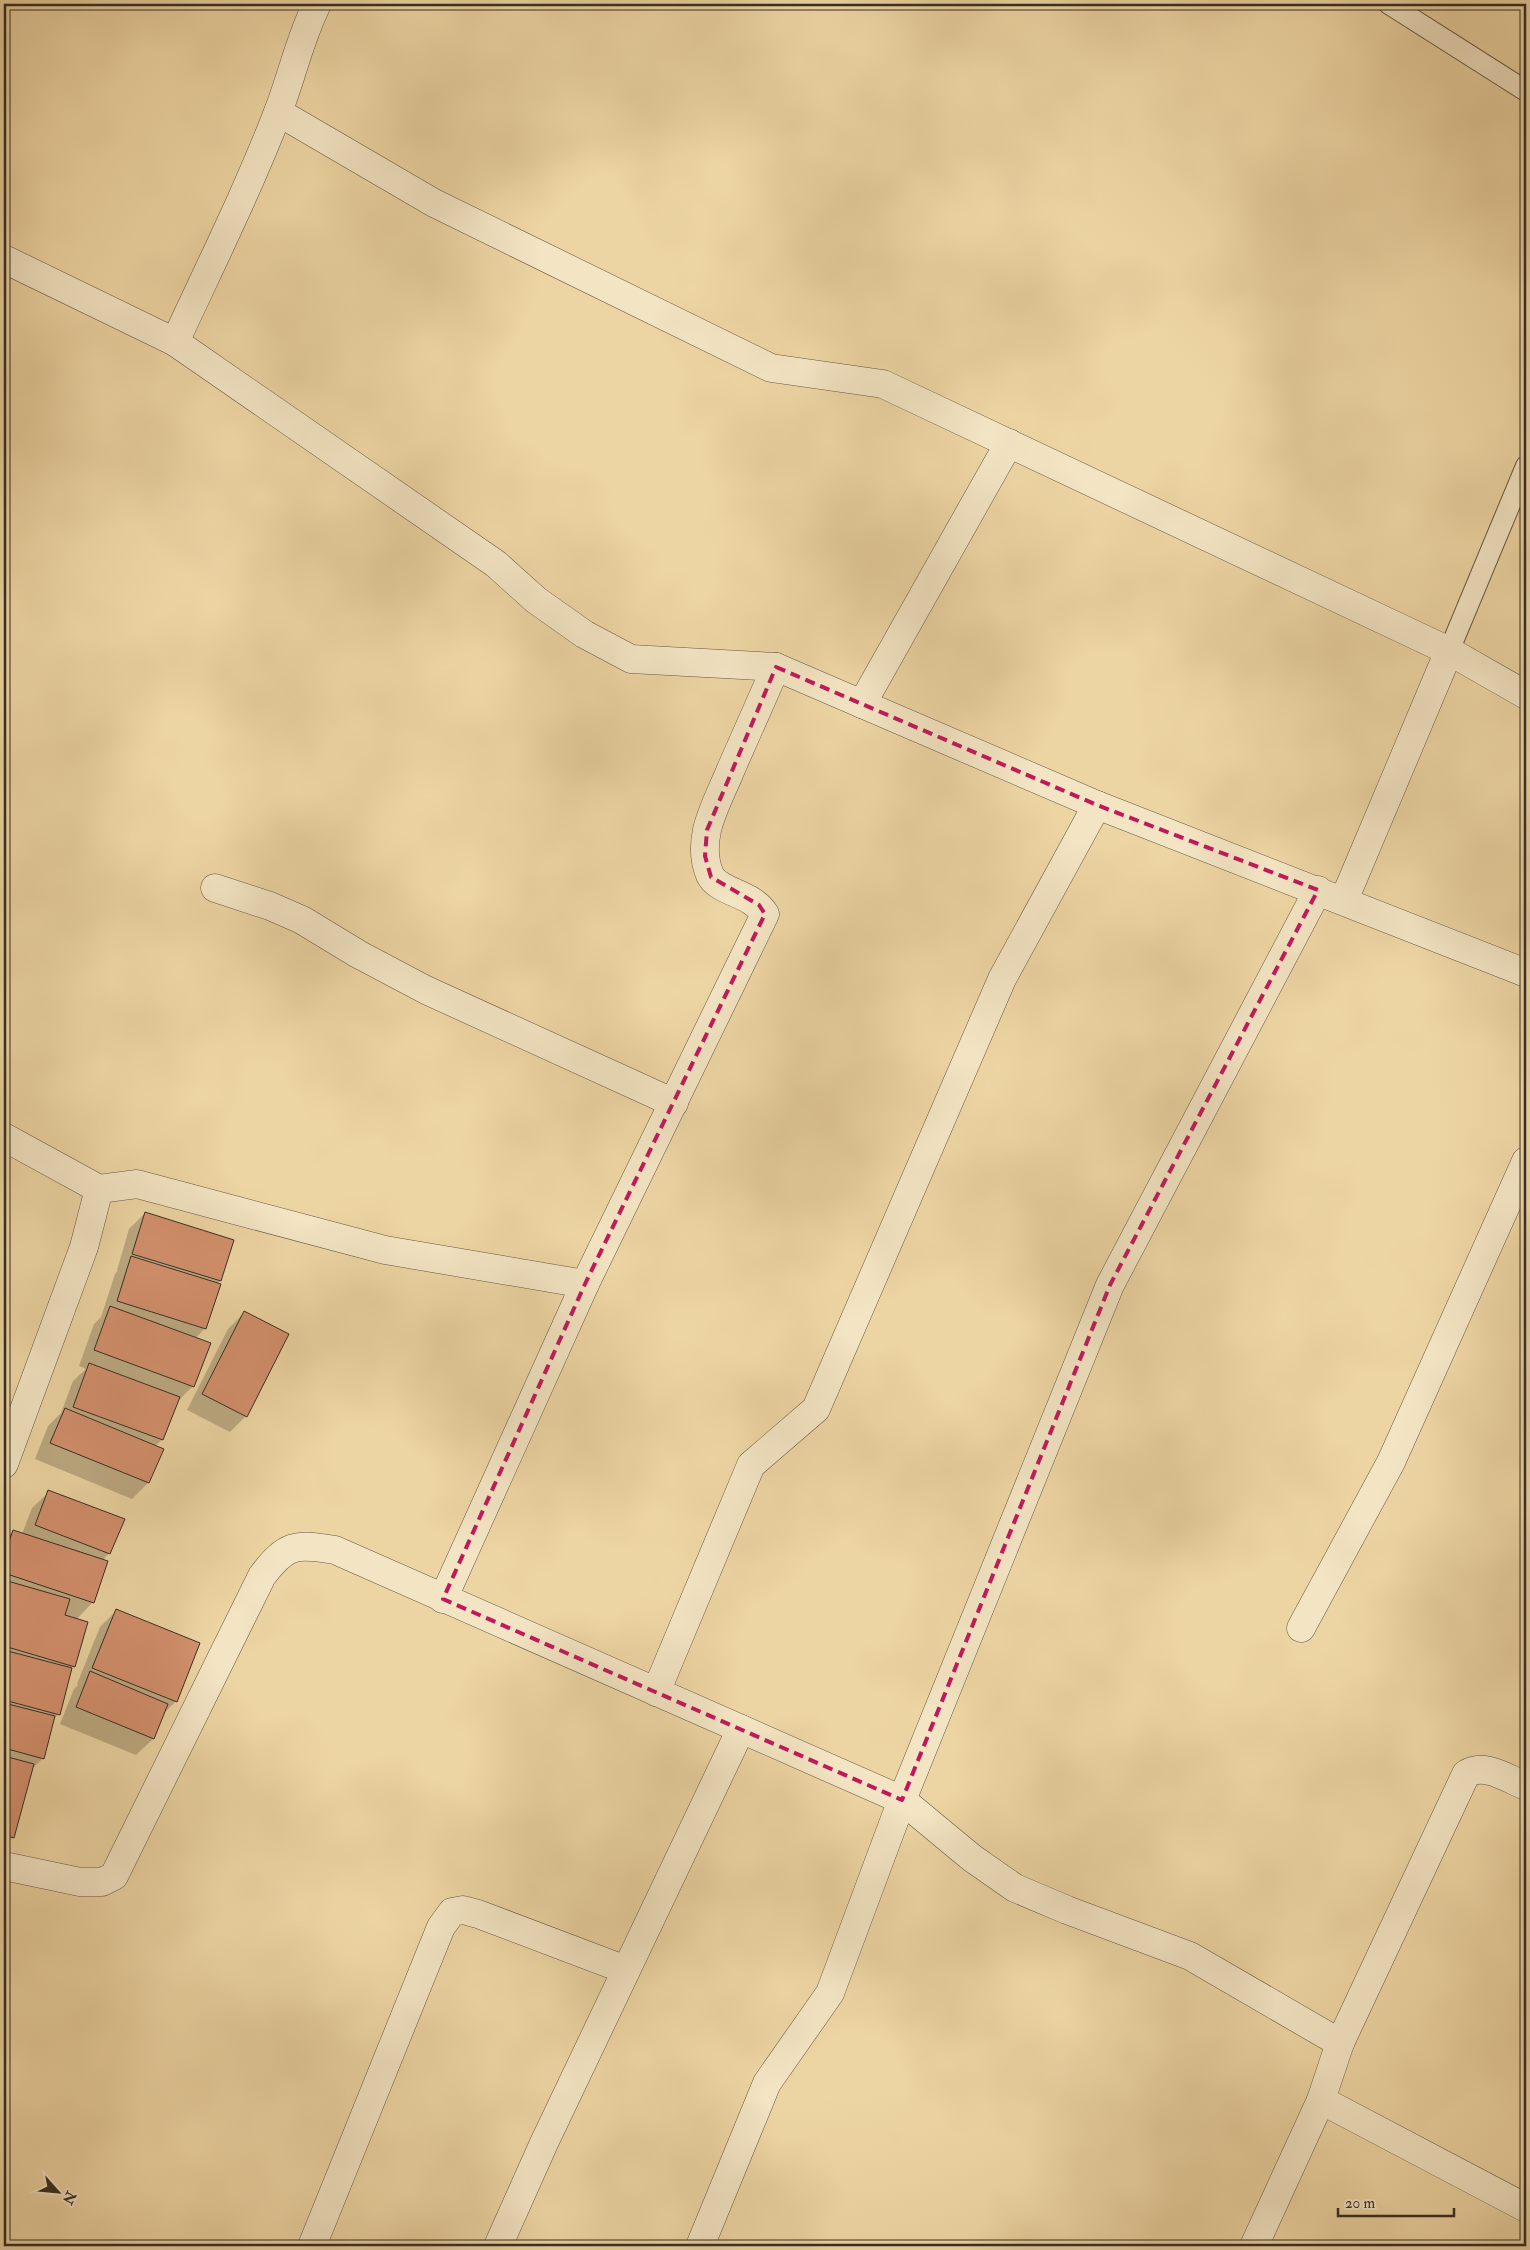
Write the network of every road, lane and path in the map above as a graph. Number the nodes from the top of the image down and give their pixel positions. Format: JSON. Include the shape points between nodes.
{"nodes":[{"id":1,"x":317,"y":4,"type":"edge"},
{"id":2,"x":1390,"y":4,"type":"edge"},
{"id":3,"x":1526,"y":91,"type":"edge"},
{"id":4,"x":278,"y":112,"type":"junction"},
{"id":5,"x":4,"y":259,"type":"edge"},
{"id":6,"x":175,"y":342,"type":"junction"},
{"id":7,"x":1009,"y":443,"type":"junction"},
{"id":8,"x":1526,"y":466,"type":"edge"},
{"id":9,"x":1449,"y":651,"type":"junction"},
{"id":10,"x":776,"y":668,"type":"junction"},
{"id":11,"x":1526,"y":695,"type":"edge"},
{"id":12,"x":862,"y":704,"type":"junction"},
{"id":13,"x":1097,"y":804,"type":"junction"},
{"id":14,"x":215,"y":888,"type":"dead end"},
{"id":15,"x":1318,"y":890,"type":"junction"},
{"id":16,"x":1344,"y":900,"type":"junction"},
{"id":17,"x":1526,"y":973,"type":"edge"},
{"id":18,"x":674,"y":1103,"type":"junction"},
{"id":19,"x":4,"y":1137,"type":"edge"},
{"id":20,"x":1526,"y":1161,"type":"edge"},
{"id":21,"x":99,"y":1189,"type":"junction"},
{"id":22,"x":585,"y":1284,"type":"junction"},
{"id":23,"x":4,"y":1464,"type":"edge"},
{"id":24,"x":443,"y":1599,"type":"junction"},
{"id":25,"x":1301,"y":1628,"type":"dead end"},
{"id":26,"x":656,"y":1692,"type":"junction"},
{"id":27,"x":741,"y":1729,"type":"junction"},
{"id":28,"x":1526,"y":1786,"type":"edge"},
{"id":29,"x":902,"y":1800,"type":"junction"},
{"id":30,"x":4,"y":1866,"type":"edge"},
{"id":31,"x":626,"y":1970,"type":"junction"},
{"id":32,"x":1340,"y":2043,"type":"junction"},
{"id":33,"x":1320,"y":2100,"type":"junction"},
{"id":34,"x":1526,"y":2208,"type":"edge"},
{"id":35,"x":312,"y":2246,"type":"edge"},
{"id":36,"x":498,"y":2246,"type":"edge"},
{"id":37,"x":700,"y":2246,"type":"edge"},
{"id":38,"x":1254,"y":2246,"type":"edge"}],
"edges":[{"from":1,"to":4,"type":"street"},
{"from":2,"to":3,"type":"lane"},
{"from":4,"to":6,"type":"street"},
{"from":4,"to":7,"type":"street","via":[[434,203],[771,368],[883,384]]},
{"from":5,"to":6,"type":"street"},
{"from":6,"to":10,"type":"street","via":[[496,564],[536,600],[592,638],[631,659]]},
{"from":7,"to":9,"type":"street"},
{"from":7,"to":12,"type":"street"},
{"from":8,"to":9,"type":"lane"},
{"from":9,"to":11,"type":"street"},
{"from":9,"to":16,"type":"street"},
{"from":10,"to":12,"type":"street"},
{"from":10,"to":18,"type":"street","via":[[707,830],[705,856],[711,877],[759,905],[764,914]]},
{"from":12,"to":13,"type":"street"},
{"from":13,"to":15,"type":"street"},
{"from":13,"to":26,"type":"street","via":[[1002,979],[816,1409],[751,1465]]},
{"from":14,"to":18,"type":"street","via":[[302,920],[426,990]]},
{"from":15,"to":16,"type":"street"},
{"from":15,"to":29,"type":"street","via":[[1110,1286]]},
{"from":16,"to":17,"type":"street"},
{"from":18,"to":22,"type":"street"},
{"from":19,"to":21,"type":"street"},
{"from":20,"to":25,"type":"street","via":[[1391,1462]]},
{"from":21,"to":22,"type":"street","via":[[138,1184],[385,1250]]},
{"from":21,"to":23,"type":"street","via":[[84,1246]]},
{"from":22,"to":24,"type":"street"},
{"from":24,"to":26,"type":"street"},
{"from":24,"to":30,"type":"street","via":[[335,1550],[298,1546],[276,1556],[262,1576],[114,1876],[102,1882],[80,1882]]},
{"from":26,"to":27,"type":"street"},
{"from":27,"to":29,"type":"street"},
{"from":27,"to":31,"type":"street"},
{"from":28,"to":32,"type":"street","via":[[1488,1770],[1474,1769],[1466,1774]]},
{"from":29,"to":32,"type":"street","via":[[972,1858],[1015,1888],[1190,1956]]},
{"from":29,"to":37,"type":"street","via":[[830,1993],[767,2083]]},
{"from":31,"to":35,"type":"street","via":[[478,1914],[463,1910],[452,1912],[440,1927]]},
{"from":31,"to":36,"type":"street"},
{"from":32,"to":33,"type":"street"},
{"from":33,"to":34,"type":"street"},
{"from":33,"to":38,"type":"street"}]}
